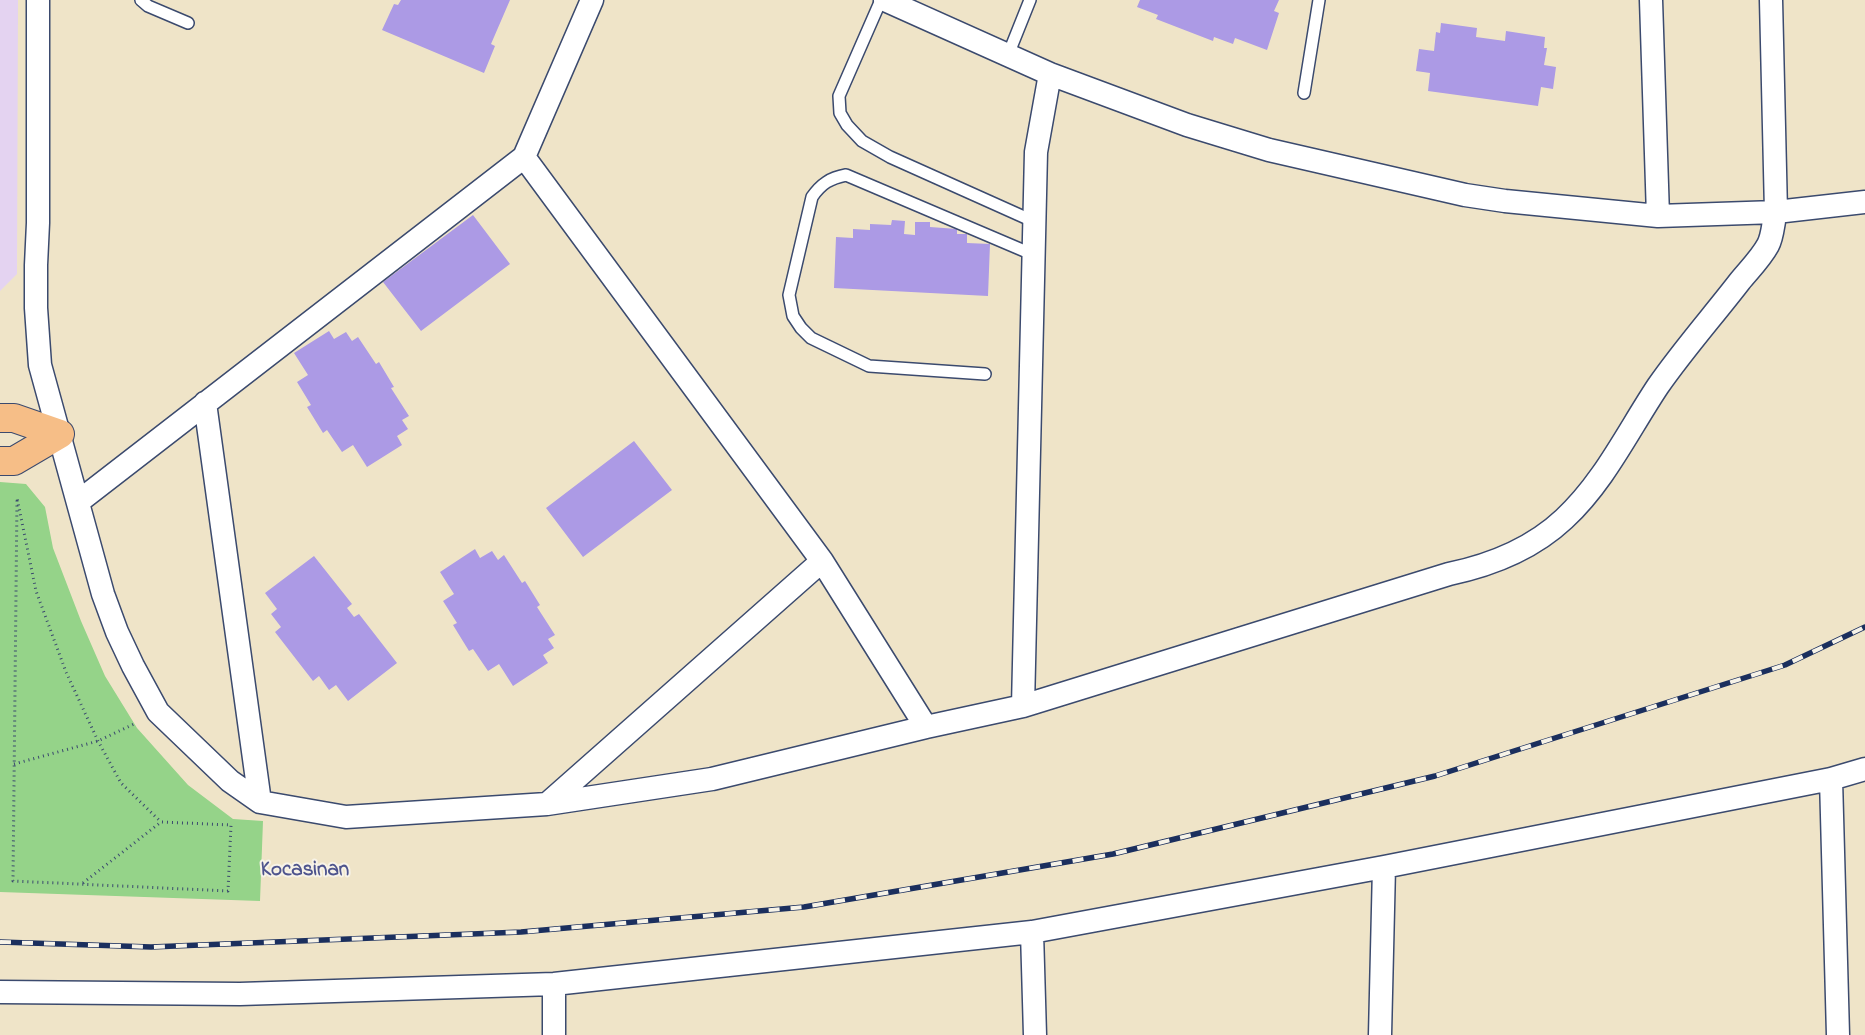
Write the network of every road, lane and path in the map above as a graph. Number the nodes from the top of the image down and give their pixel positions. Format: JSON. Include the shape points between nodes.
{"nodes":[{"id":1,"x":38,"y":0,"type":"edge"},
{"id":2,"x":141,"y":0,"type":"edge"},
{"id":3,"x":592,"y":0,"type":"edge"},
{"id":4,"x":883,"y":0,"type":"edge"},
{"id":5,"x":1030,"y":0,"type":"edge"},
{"id":6,"x":1319,"y":0,"type":"edge"},
{"id":7,"x":1651,"y":0,"type":"edge"},
{"id":8,"x":1771,"y":0,"type":"edge"},
{"id":9,"x":188,"y":23,"type":"dead end"},
{"id":10,"x":1008,"y":55,"type":"junction"},
{"id":11,"x":1050,"y":74,"type":"junction"},
{"id":12,"x":1304,"y":93,"type":"dead end"},
{"id":13,"x":524,"y":157,"type":"junction"},
{"id":14,"x":1865,"y":202,"type":"edge"},
{"id":15,"x":1776,"y":212,"type":"junction"},
{"id":16,"x":1658,"y":216,"type":"junction"},
{"id":17,"x":1035,"y":222,"type":"junction"},
{"id":18,"x":1034,"y":255,"type":"junction"},
{"id":19,"x":985,"y":374,"type":"dead end"},
{"id":20,"x":205,"y":403,"type":"junction"},
{"id":21,"x":0,"y":418,"type":"edge"},
{"id":22,"x":60,"y":434,"type":"junction"},
{"id":23,"x":0,"y":461,"type":"edge"},
{"id":24,"x":78,"y":502,"type":"junction"},
{"id":25,"x":822,"y":561,"type":"junction"},
{"id":26,"x":1022,"y":706,"type":"junction"},
{"id":27,"x":158,"y":712,"type":"junction"},
{"id":28,"x":926,"y":727,"type":"junction"},
{"id":29,"x":98,"y":741,"type":"junction"},
{"id":30,"x":14,"y":764,"type":"junction"},
{"id":31,"x":1865,"y":769,"type":"edge"},
{"id":32,"x":1832,"y":779,"type":"junction"},
{"id":33,"x":260,"y":802,"type":"junction"},
{"id":34,"x":547,"y":804,"type":"junction"},
{"id":35,"x":161,"y":822,"type":"junction"},
{"id":36,"x":1384,"y":866,"type":"junction"},
{"id":37,"x":83,"y":884,"type":"junction"},
{"id":38,"x":1032,"y":932,"type":"junction"},
{"id":39,"x":554,"y":984,"type":"junction"},
{"id":40,"x":0,"y":992,"type":"edge"},
{"id":41,"x":554,"y":1035,"type":"edge"},
{"id":42,"x":1035,"y":1035,"type":"edge"},
{"id":43,"x":1380,"y":1035,"type":"edge"},
{"id":44,"x":1838,"y":1035,"type":"edge"}],
"edges":[{"from":1,"to":22,"type":"street","via":[[36,308],[40,365]]},
{"from":2,"to":9,"type":"lane"},
{"from":3,"to":13,"type":"street"},
{"from":4,"to":10,"type":"street"},
{"from":4,"to":17,"type":"lane","via":[[839,96],[840,112],[847,125],[862,141],[890,157]]},
{"from":5,"to":10,"type":"lane"},
{"from":6,"to":12,"type":"lane"},
{"from":7,"to":16,"type":"street"},
{"from":8,"to":15,"type":"street"},
{"from":10,"to":11,"type":"street"},
{"from":11,"to":16,"type":"street","via":[[1187,125],[1269,150],[1341,167],[1505,201]]},
{"from":11,"to":17,"type":"street","via":[[1036,152]]},
{"from":13,"to":20,"type":"street"},
{"from":13,"to":25,"type":"street"},
{"from":14,"to":15,"type":"street"},
{"from":15,"to":16,"type":"street"},
{"from":15,"to":26,"type":"street","via":[[1768,245],[1659,386],[1584,498],[1541,537],[1497,561],[1474,569]]},
{"from":17,"to":18,"type":"street"},
{"from":18,"to":19,"type":"lane","via":[[846,175],[827,181],[812,197],[789,295],[793,316],[801,328],[811,338],[869,366]]},
{"from":18,"to":26,"type":"street"},
{"from":20,"to":24,"type":"street"},
{"from":20,"to":33,"type":"street"},
{"from":21,"to":22,"type":"highway","via":[[14,418]]},
{"from":22,"to":23,"type":"highway","via":[[14,461]]},
{"from":22,"to":24,"type":"street"},
{"from":24,"to":27,"type":"street","via":[[117,632]]},
{"from":25,"to":28,"type":"street"},
{"from":25,"to":34,"type":"street"},
{"from":26,"to":28,"type":"street"},
{"from":27,"to":29,"type":"path"},
{"from":27,"to":33,"type":"street","via":[[230,781]]},
{"from":28,"to":34,"type":"street","via":[[712,779]]},
{"from":29,"to":30,"type":"path"},
{"from":29,"to":30,"type":"path","via":[[66,672],[36,591],[17,498]]},
{"from":29,"to":35,"type":"path","via":[[121,783]]},
{"from":30,"to":37,"type":"path","via":[[13,881]]},
{"from":31,"to":32,"type":"street"},
{"from":32,"to":36,"type":"street"},
{"from":32,"to":44,"type":"street"},
{"from":33,"to":34,"type":"street","via":[[346,817]]},
{"from":35,"to":37,"type":"path"},
{"from":35,"to":37,"type":"path","via":[[231,825],[228,891]]},
{"from":36,"to":38,"type":"street"},
{"from":36,"to":43,"type":"street"},
{"from":38,"to":39,"type":"street"},
{"from":38,"to":42,"type":"street"},
{"from":39,"to":40,"type":"street","via":[[240,994]]},
{"from":39,"to":41,"type":"street"}]}
